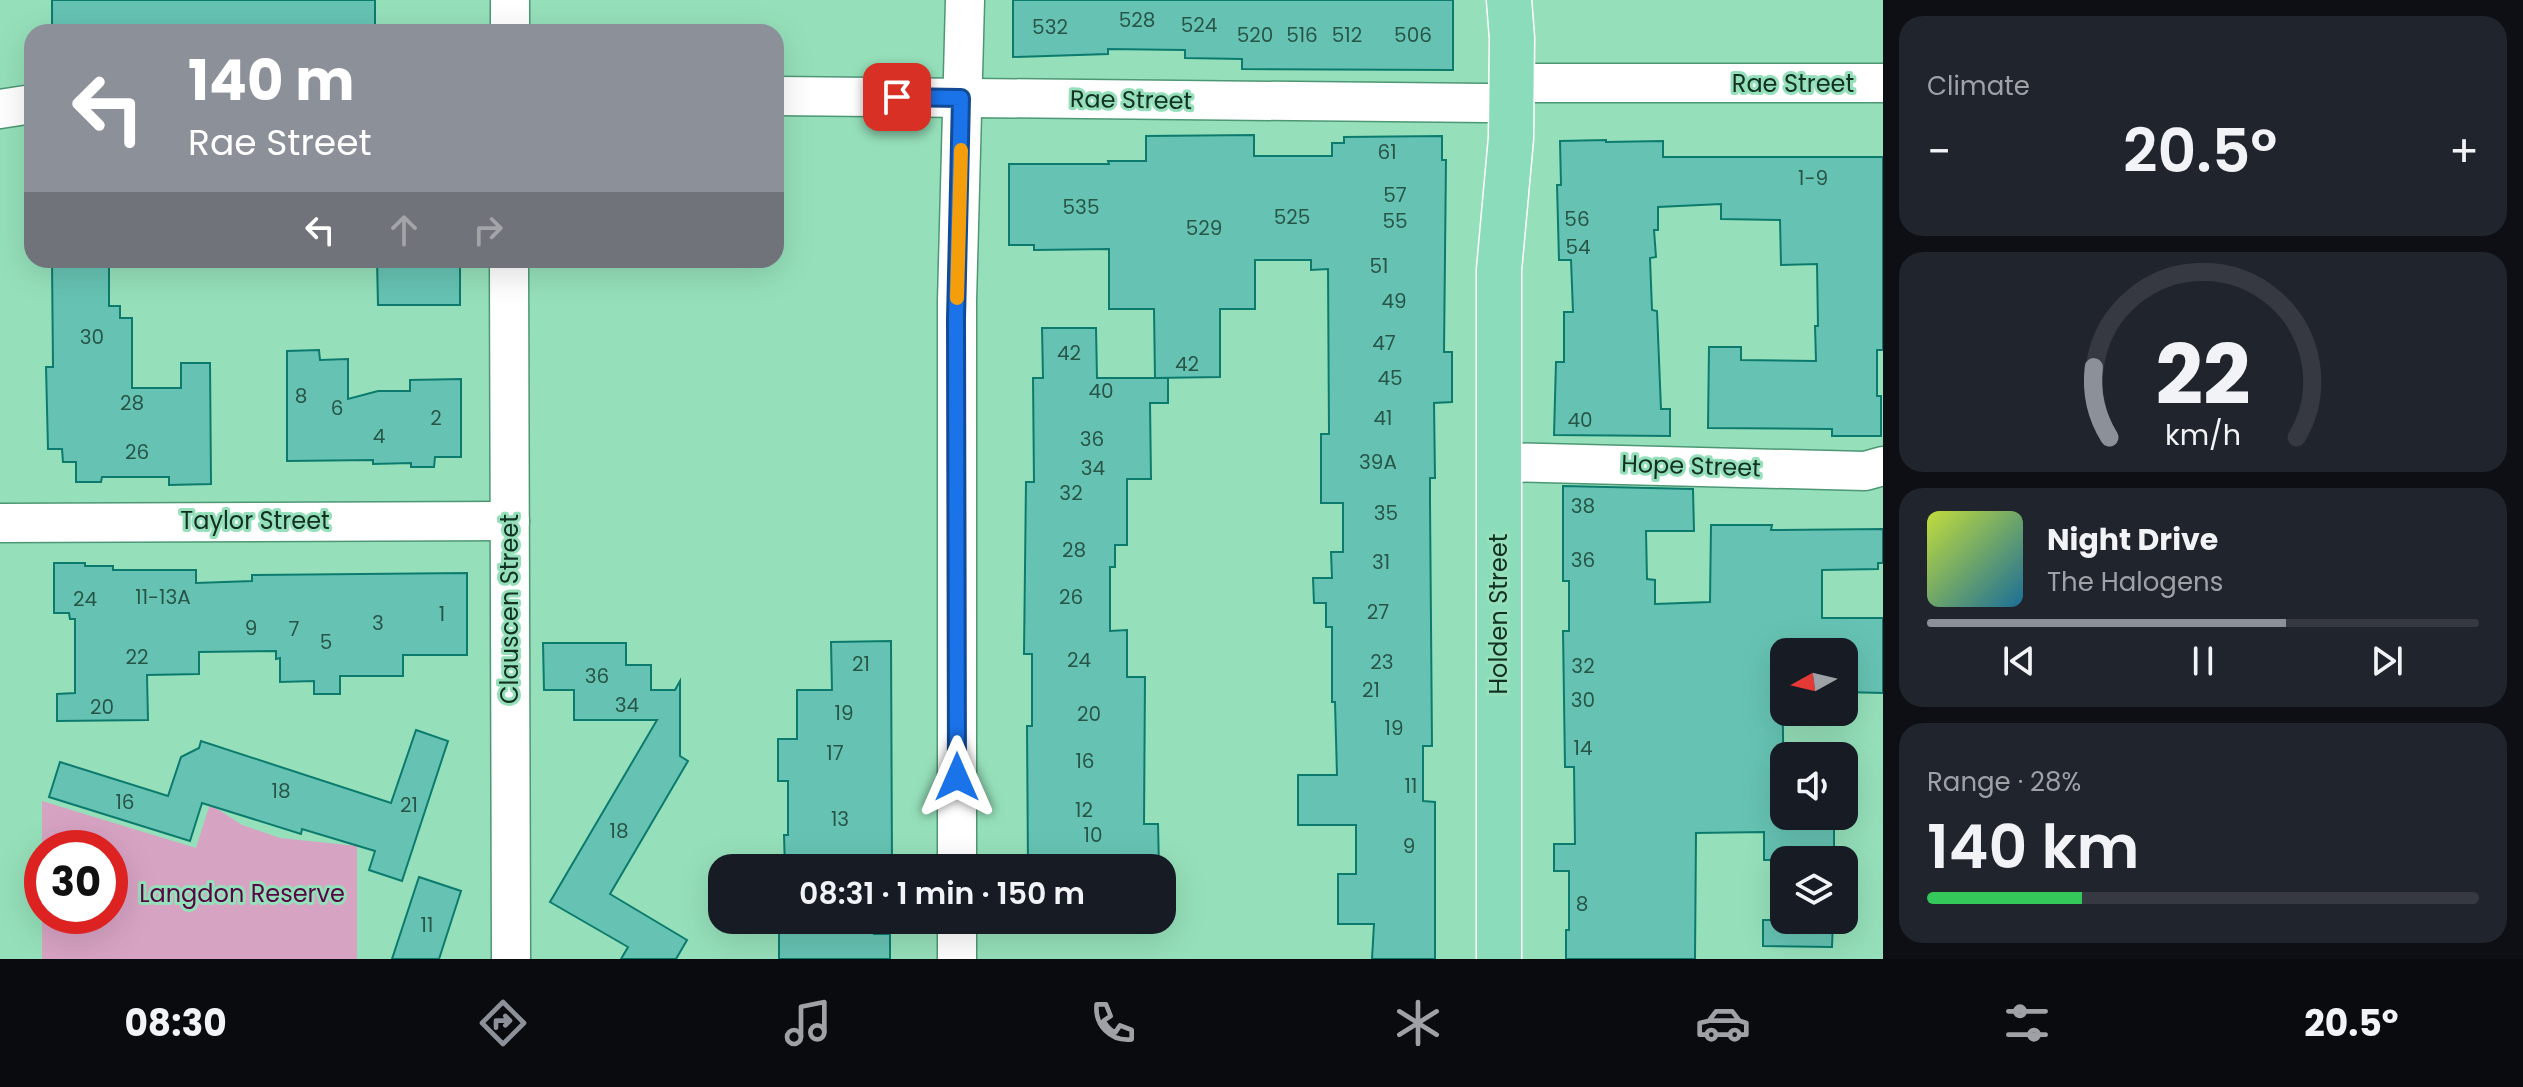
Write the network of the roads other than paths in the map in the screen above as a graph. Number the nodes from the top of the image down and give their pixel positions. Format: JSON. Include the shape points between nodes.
{"nodes":[{"id":1,"x":510,"y":0,"type":"edge"},
{"id":2,"x":965,"y":0,"type":"edge"},
{"id":3,"x":1490,"y":0,"type":"edge"},
{"id":4,"x":1509,"y":0,"type":"edge"},
{"id":5,"x":510,"y":24,"type":"edge"},
{"id":6,"x":1883,"y":83,"type":"edge"},
{"id":7,"x":0,"y":88,"type":"edge"},
{"id":8,"x":24,"y":91,"type":"edge"},
{"id":9,"x":1499,"y":93,"type":"junction"},
{"id":10,"x":784,"y":96,"type":"edge"},
{"id":11,"x":961,"y":98,"type":"junction"},
{"id":12,"x":24,"y":105,"type":"edge"},
{"id":13,"x":0,"y":109,"type":"edge"},
{"id":14,"x":509,"y":268,"type":"edge"},
{"id":15,"x":1499,"y":462,"type":"junction"},
{"id":16,"x":1883,"y":466,"type":"edge"},
{"id":17,"x":510,"y":521,"type":"junction"},
{"id":18,"x":0,"y":523,"type":"edge"},
{"id":19,"x":957,"y":854,"type":"edge"},
{"id":20,"x":957,"y":934,"type":"edge"},
{"id":21,"x":511,"y":959,"type":"edge"},
{"id":22,"x":957,"y":959,"type":"edge"},
{"id":23,"x":1499,"y":959,"type":"edge"}],
"edges":[{"from":1,"to":5,"type":"street"},
{"from":2,"to":11,"type":"street"},
{"from":3,"to":9,"type":"main road","name":"Holden Street"},
{"from":4,"to":9,"type":"main road","name":"Holden Street"},
{"from":6,"to":9,"type":"street","name":"Rae Street"},
{"from":7,"to":8,"type":"street"},
{"from":9,"to":11,"type":"street","name":"Rae Street"},
{"from":9,"to":15,"type":"main road","name":"Holden Street","via":[[1491,195],[1499,270]]},
{"from":10,"to":11,"type":"street","name":"Rae Street"},
{"from":11,"to":19,"type":"street"},
{"from":12,"to":13,"type":"street"},
{"from":14,"to":17,"type":"street","name":"Clauscen Street"},
{"from":15,"to":16,"type":"street","name":"Hope Street","via":[[1865,471]]},
{"from":15,"to":23,"type":"main road","name":"Holden Street"},
{"from":17,"to":18,"type":"street","name":"Taylor Street"},
{"from":17,"to":21,"type":"street","name":"Clauscen Street"},
{"from":20,"to":22,"type":"street"}]}
